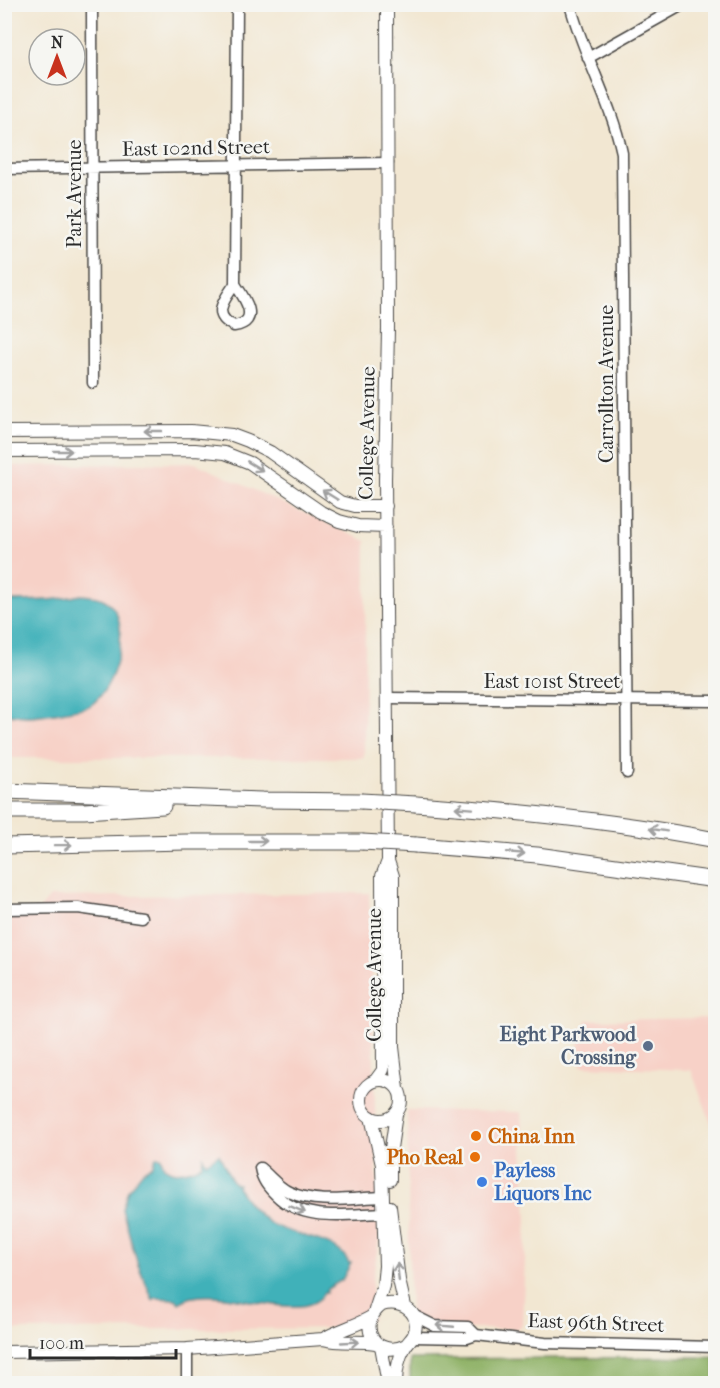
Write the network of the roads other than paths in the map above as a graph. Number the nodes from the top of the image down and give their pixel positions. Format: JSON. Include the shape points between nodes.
{"nodes":[{"id":1,"x":92,"y":4,"type":"edge"},
{"id":2,"x":237,"y":4,"type":"edge"},
{"id":3,"x":387,"y":4,"type":"edge"},
{"id":4,"x":570,"y":4,"type":"edge"},
{"id":5,"x":684,"y":4,"type":"edge"},
{"id":6,"x":588,"y":58,"type":"junction"},
{"id":7,"x":388,"y":163,"type":"junction"},
{"id":8,"x":236,"y":165,"type":"junction"},
{"id":9,"x":92,"y":168,"type":"junction"},
{"id":10,"x":4,"y":169,"type":"edge"},
{"id":11,"x":235,"y":284,"type":"dead end"},
{"id":12,"x":93,"y":383,"type":"dead end"},
{"id":13,"x":4,"y":432,"type":"edge"},
{"id":14,"x":4,"y":451,"type":"edge"},
{"id":15,"x":386,"y":506,"type":"junction"},
{"id":16,"x":386,"y":527,"type":"junction"},
{"id":17,"x":387,"y":698,"type":"junction"},
{"id":18,"x":626,"y":700,"type":"junction"},
{"id":19,"x":716,"y":700,"type":"edge"},
{"id":20,"x":627,"y":773,"type":"dead end"},
{"id":21,"x":4,"y":791,"type":"edge"},
{"id":22,"x":262,"y":800,"type":"junction"},
{"id":23,"x":4,"y":811,"type":"edge"},
{"id":24,"x":716,"y":840,"type":"edge"},
{"id":25,"x":4,"y":846,"type":"edge"},
{"id":26,"x":388,"y":861,"type":"junction"},
{"id":27,"x":716,"y":880,"type":"edge"},
{"id":28,"x":4,"y":909,"type":"edge"},
{"id":29,"x":141,"y":917,"type":"dead end"},
{"id":30,"x":375,"y":1081,"type":"junction"},
{"id":31,"x":398,"y":1089,"type":"junction"},
{"id":32,"x":396,"y":1114,"type":"junction"},
{"id":33,"x":371,"y":1118,"type":"junction"},
{"id":34,"x":382,"y":1197,"type":"junction"},
{"id":35,"x":383,"y":1213,"type":"junction"},
{"id":36,"x":409,"y":1311,"type":"junction"},
{"id":37,"x":373,"y":1313,"type":"junction"},
{"id":38,"x":476,"y":1335,"type":"junction"},
{"id":39,"x":323,"y":1340,"type":"junction"},
{"id":40,"x":409,"y":1341,"type":"junction"},
{"id":41,"x":379,"y":1345,"type":"junction"},
{"id":42,"x":716,"y":1347,"type":"edge"},
{"id":43,"x":187,"y":1348,"type":"junction"},
{"id":44,"x":4,"y":1352,"type":"edge"},
{"id":45,"x":187,"y":1383,"type":"edge"},
{"id":46,"x":388,"y":1383,"type":"edge"},
{"id":47,"x":396,"y":1383,"type":"edge"}],
"edges":[{"from":1,"to":9,"type":"street","name":"Park Avenue"},
{"from":2,"to":8,"type":"street"},
{"from":3,"to":7,"type":"main road","name":"College Avenue"},
{"from":4,"to":6,"type":"street","name":"Carrollton Avenue"},
{"from":5,"to":6,"type":"street"},
{"from":6,"to":18,"type":"street","name":"Carrollton Avenue","via":[[617,129],[622,153]]},
{"from":7,"to":8,"type":"street","name":"East 102nd Street"},
{"from":7,"to":15,"type":"main road","name":"College Avenue"},
{"from":8,"to":9,"type":"street","name":"East 102nd Street"},
{"from":8,"to":11,"type":"street"},
{"from":9,"to":10,"type":"street","name":"East 102nd Street"},
{"from":9,"to":12,"type":"street","name":"Park Avenue"},
{"from":15,"to":13,"type":"main road","one_way":true,"via":[[340,502],[270,452],[232,435],[191,431]]},
{"from":14,"to":16,"type":"main road","one_way":true,"via":[[225,453],[258,467],[329,517],[347,524]]},
{"from":15,"to":16,"type":"main road","name":"College Avenue"},
{"from":16,"to":17,"type":"main road","name":"College Avenue"},
{"from":17,"to":18,"type":"street","name":"East 101st Street"},
{"from":17,"to":26,"type":"main road","name":"College Avenue"},
{"from":18,"to":19,"type":"street","name":"East 101st Street"},
{"from":18,"to":20,"type":"street","name":"Carrollton Avenue"},
{"from":21,"to":22,"type":"highway"},
{"from":22,"to":23,"type":"highway","via":[[84,811]]},
{"from":24,"to":22,"type":"highway","one_way":true,"bridge":true,"via":[[528,813],[361,801]]},
{"from":25,"to":27,"type":"highway","one_way":true,"bridge":true,"via":[[362,842],[537,855]]},
{"from":26,"to":30,"type":"main road","name":"College Avenue","via":[[382,876],[383,1070]]},
{"from":26,"to":31,"type":"main road","name":"College Avenue","via":[[393,876],[393,1047]]},
{"from":28,"to":29,"type":"street","via":[[78,908]]},
{"from":30,"to":31,"type":"main road","via":[[388,1081]]},
{"from":30,"to":33,"type":"main road","via":[[364,1089],[361,1101]]},
{"from":31,"to":32,"type":"main road","via":[[401,1102]]},
{"from":32,"to":33,"type":"main road","via":[[384,1120]]},
{"from":36,"to":32,"type":"main road","one_way":true,"via":[[399,1280],[391,1213],[390,1155]]},
{"from":33,"to":34,"type":"main road","via":[[380,1150]]},
{"from":34,"to":35,"type":"main road"},
{"from":34,"to":35,"type":"street","one_way":true,"via":[[316,1199],[297,1195],[260,1168],[266,1184],[299,1212]]},
{"from":35,"to":37,"type":"main road","via":[[384,1278]]},
{"from":36,"to":37,"type":"main road","via":[[389,1303]]},
{"from":38,"to":36,"type":"street","name":"East 96th Street","one_way":true,"via":[[468,1327],[435,1326]]},
{"from":36,"to":40,"type":"main road","via":[[416,1326]]},
{"from":37,"to":39,"type":"main road","via":[[363,1322]]},
{"from":37,"to":41,"type":"main road","via":[[369,1331]]},
{"from":38,"to":40,"type":"street","name":"East 96th Street"},
{"from":38,"to":42,"type":"street","name":"East 96th Street","via":[[545,1343]]},
{"from":39,"to":41,"type":"main road","one_way":true},
{"from":39,"to":43,"type":"main road"},
{"from":40,"to":41,"type":"main road","via":[[393,1349]]},
{"from":40,"to":47,"type":"main road"},
{"from":41,"to":46,"type":"main road"},
{"from":43,"to":44,"type":"main road"},
{"from":43,"to":45,"type":"street"}]}
